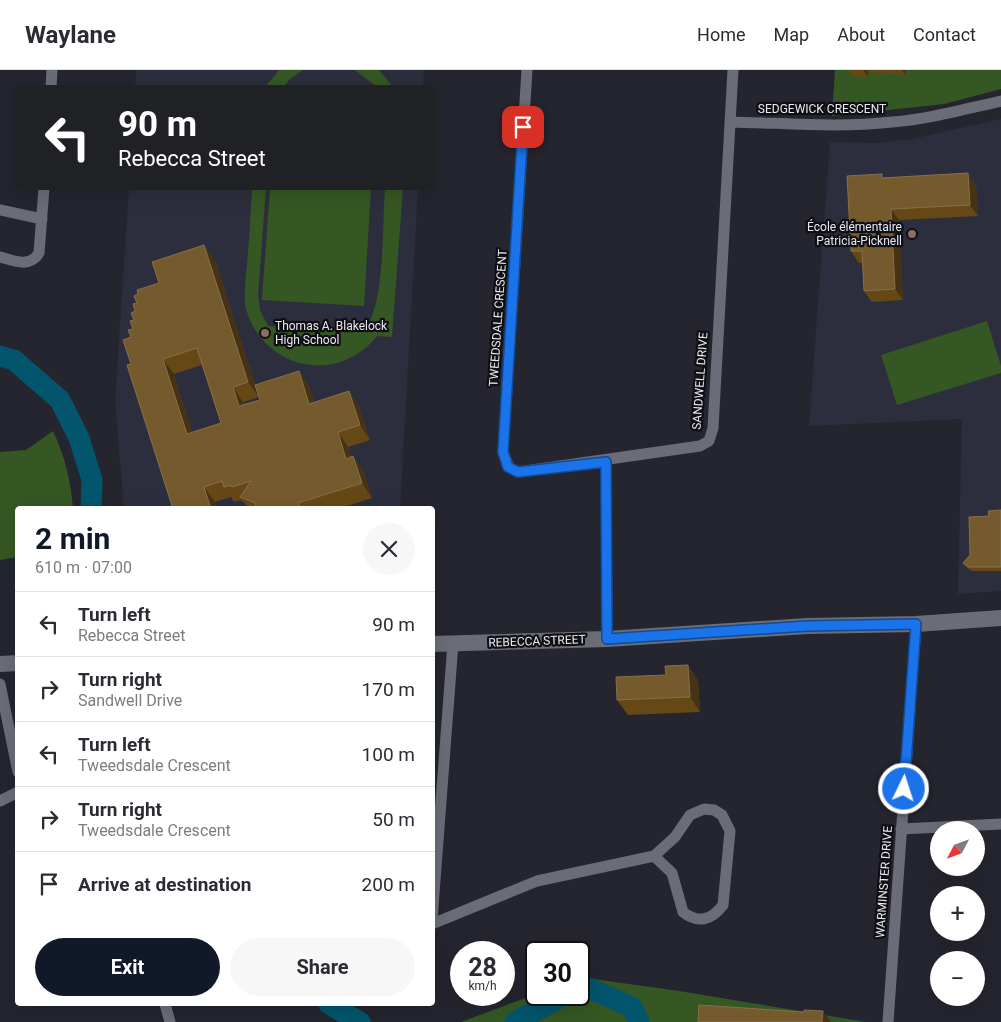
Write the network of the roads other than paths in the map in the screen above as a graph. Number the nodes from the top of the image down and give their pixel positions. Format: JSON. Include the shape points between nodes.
{"nodes":[{"id":1,"x":52,"y":70,"type":"edge"},
{"id":2,"x":527,"y":70,"type":"edge"},
{"id":3,"x":733,"y":70,"type":"edge"},
{"id":4,"x":51,"y":85,"type":"edge"},
{"id":5,"x":1001,"y":101,"type":"edge"},
{"id":6,"x":730,"y":122,"type":"junction"},
{"id":7,"x":44,"y":190,"type":"edge"},
{"id":8,"x":0,"y":210,"type":"edge"},
{"id":9,"x":42,"y":219,"type":"junction"},
{"id":10,"x":0,"y":257,"type":"edge"},
{"id":11,"x":606,"y":462,"type":"junction"},
{"id":12,"x":1001,"y":618,"type":"edge"},
{"id":13,"x":916,"y":624,"type":"junction"},
{"id":14,"x":607,"y":639,"type":"junction"},
{"id":15,"x":435,"y":644,"type":"edge"},
{"id":16,"x":453,"y":644,"type":"junction"},
{"id":17,"x":15,"y":663,"type":"edge"},
{"id":18,"x":0,"y":664,"type":"edge"},
{"id":19,"x":0,"y":684,"type":"edge"},
{"id":20,"x":15,"y":757,"type":"edge"},
{"id":21,"x":15,"y":794,"type":"edge"},
{"id":22,"x":0,"y":801,"type":"edge"},
{"id":23,"x":1001,"y":824,"type":"edge"},
{"id":24,"x":901,"y":829,"type":"junction"},
{"id":25,"x":654,"y":856,"type":"junction"},
{"id":26,"x":435,"y":881,"type":"edge"},
{"id":27,"x":435,"y":923,"type":"edge"},
{"id":28,"x":166,"y":1006,"type":"edge"},
{"id":29,"x":170,"y":1022,"type":"edge"},
{"id":30,"x":888,"y":1022,"type":"edge"}],
"edges":[{"from":1,"to":4,"type":"street"},
{"from":2,"to":11,"type":"street","name":"TWEEDSDALE CRESCENT","via":[[503,452],[508,467],[518,472]]},
{"from":3,"to":6,"type":"street","name":"SANDWELL DRIVE"},
{"from":5,"to":6,"type":"street","name":"SEDGEWICK CRESCENT","via":[[892,122],[848,125]]},
{"from":6,"to":11,"type":"street","name":"SANDWELL DRIVE","via":[[711,434],[708,441],[700,446]]},
{"from":7,"to":9,"type":"street"},
{"from":8,"to":9,"type":"street"},
{"from":9,"to":10,"type":"street","via":[[36,258],[22,264]]},
{"from":11,"to":14,"type":"street"},
{"from":12,"to":13,"type":"main road","name":"REBECCA STREET"},
{"from":13,"to":14,"type":"main road","name":"REBECCA STREET","via":[[807,626]]},
{"from":13,"to":24,"type":"street","name":"WARMINSTER DRIVE"},
{"from":14,"to":16,"type":"main road","name":"REBECCA STREET"},
{"from":15,"to":16,"type":"main road","name":"REBECCA STREET"},
{"from":16,"to":26,"type":"street"},
{"from":17,"to":18,"type":"main road"},
{"from":19,"to":20,"type":"street"},
{"from":21,"to":22,"type":"street"},
{"from":23,"to":24,"type":"street"},
{"from":24,"to":30,"type":"street","name":"WARMINSTER DRIVE"},
{"from":25,"to":25,"type":"street","via":[[672,873],[683,912],[696,920],[709,919],[717,914],[723,906],[729,864],[730,831],[722,814],[714,810],[696,810],[675,837]]},
{"from":25,"to":27,"type":"street","via":[[537,881]]},
{"from":28,"to":29,"type":"street"}]}
